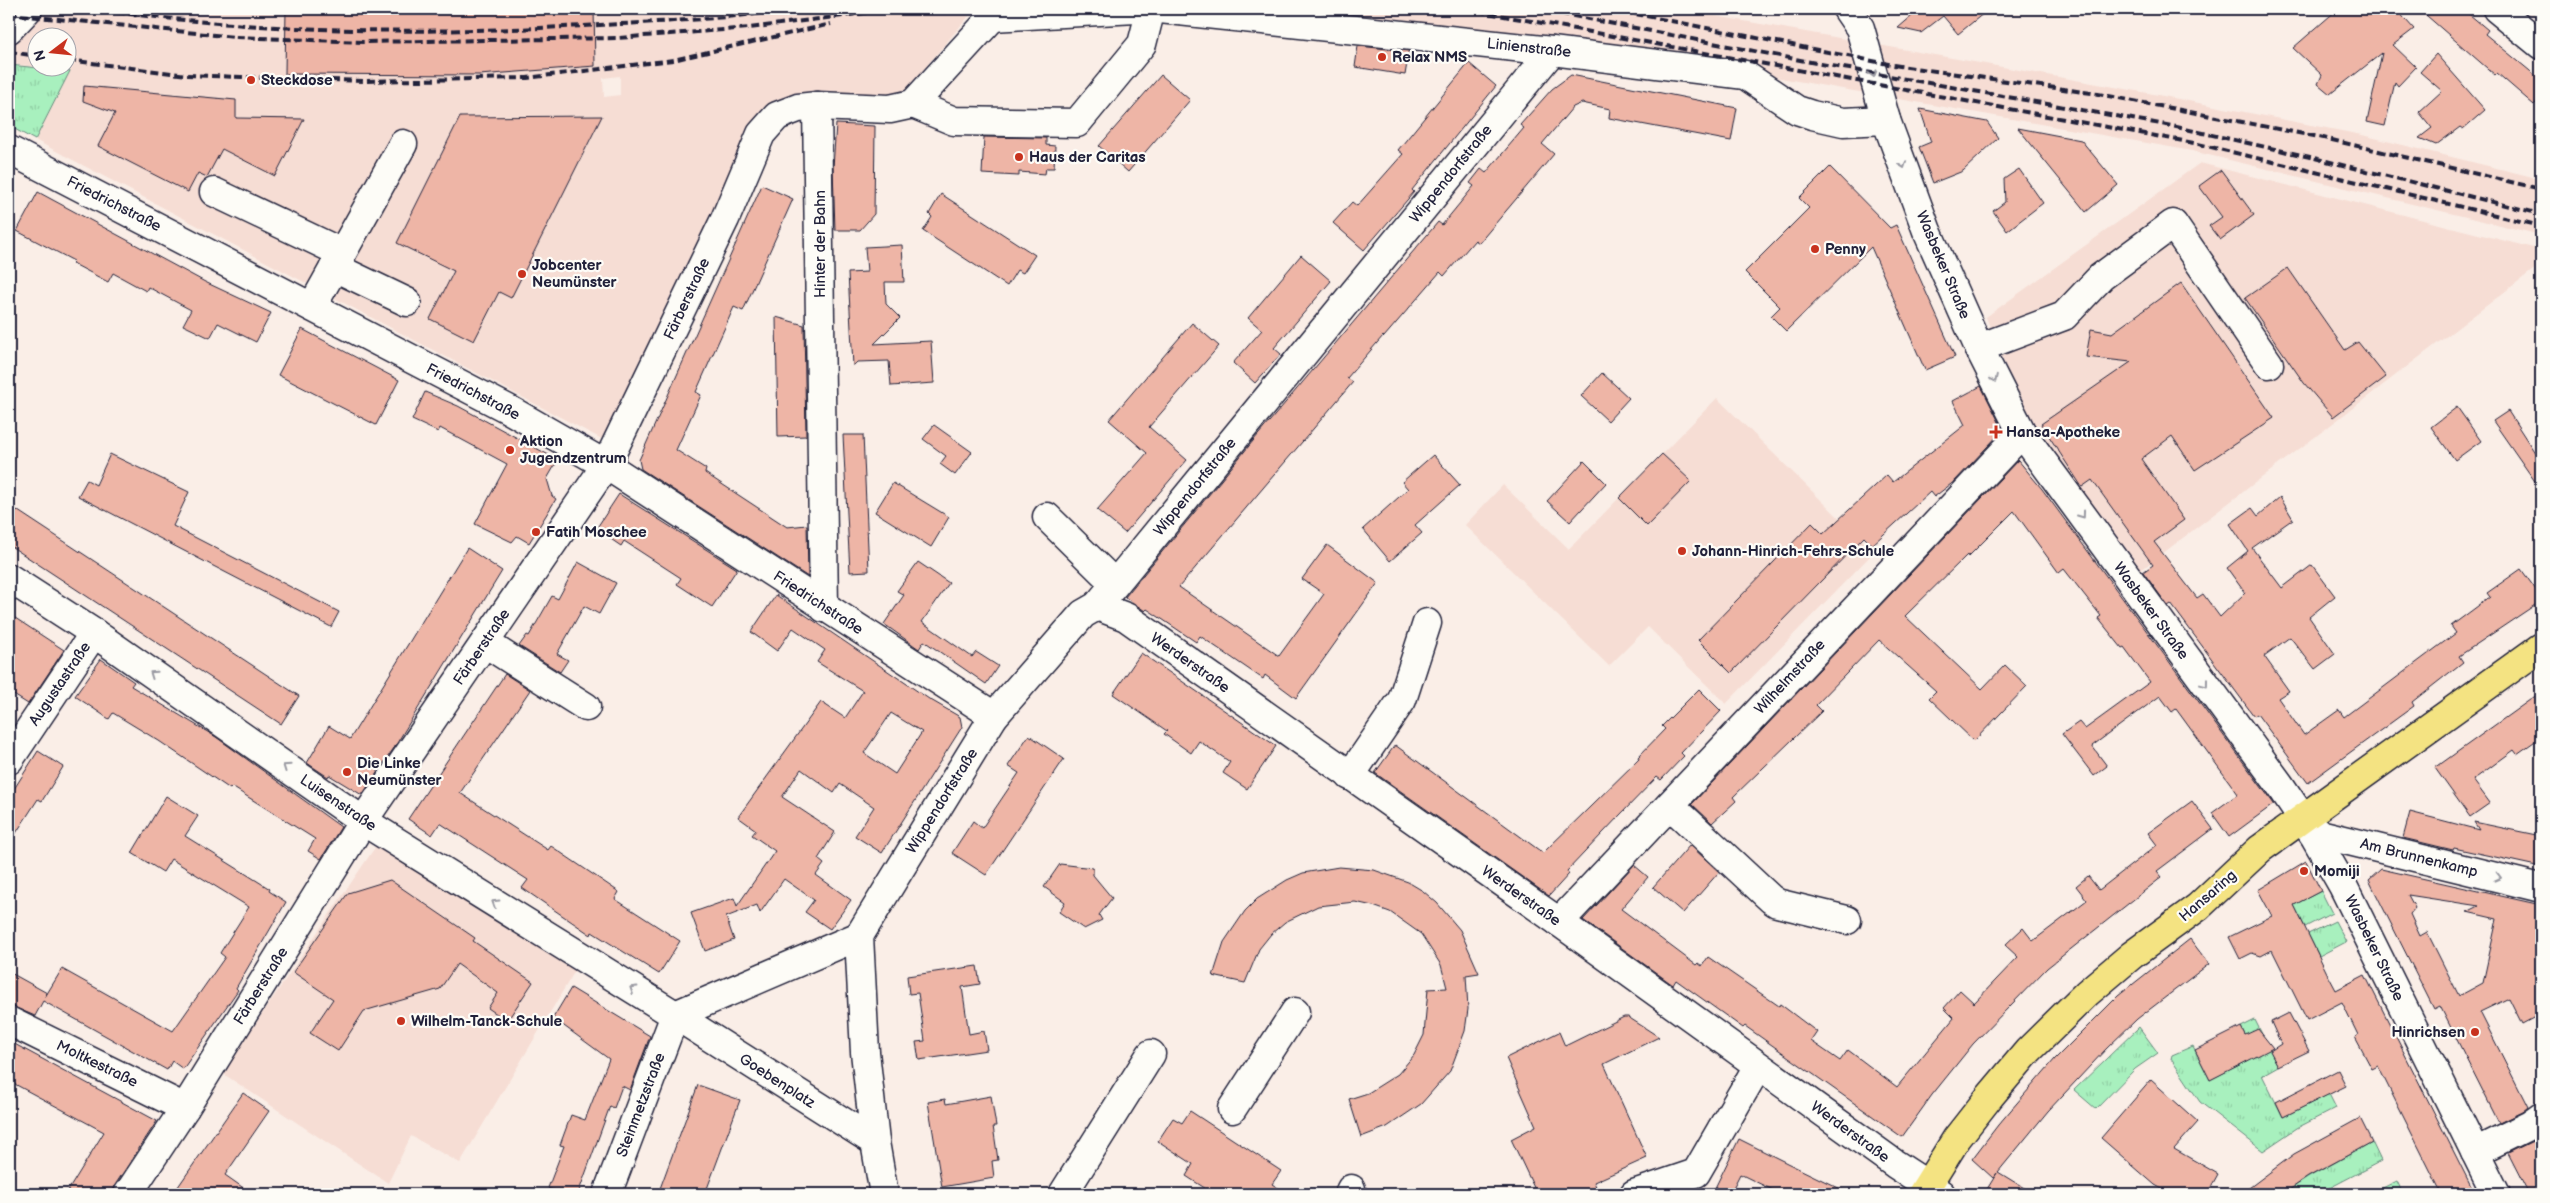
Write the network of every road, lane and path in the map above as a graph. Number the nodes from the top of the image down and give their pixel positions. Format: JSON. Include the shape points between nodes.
{"nodes":[{"id":1,"x":28,"y":9,"type":"edge"},
{"id":2,"x":1136,"y":9,"type":"edge"},
{"id":3,"x":1151,"y":9,"type":"edge"},
{"id":4,"x":1160,"y":9,"type":"edge"},
{"id":5,"x":1846,"y":9,"type":"edge"},
{"id":6,"x":2497,"y":9,"type":"edge"},
{"id":7,"x":996,"y":13,"type":"edge"},
{"id":8,"x":9,"y":29,"type":"edge"},
{"id":9,"x":2539,"y":38,"type":"edge"},
{"id":10,"x":1552,"y":51,"type":"junction"},
{"id":11,"x":913,"y":104,"type":"junction"},
{"id":12,"x":817,"y":106,"type":"junction"},
{"id":13,"x":1886,"y":120,"type":"junction"},
{"id":14,"x":403,"y":144,"type":"dead end"},
{"id":15,"x":9,"y":150,"type":"edge"},
{"id":16,"x":214,"y":192,"type":"dead end"},
{"id":17,"x":338,"y":260,"type":"junction"},
{"id":18,"x":408,"y":302,"type":"dead end"},
{"id":19,"x":312,"y":307,"type":"junction"},
{"id":20,"x":1979,"y":348,"type":"junction"},
{"id":21,"x":2269,"y":364,"type":"dead end"},
{"id":22,"x":2022,"y":433,"type":"junction"},
{"id":23,"x":606,"y":465,"type":"junction"},
{"id":24,"x":1047,"y":517,"type":"dead end"},
{"id":25,"x":9,"y":578,"type":"edge"},
{"id":26,"x":1115,"y":584,"type":"junction"},
{"id":27,"x":1097,"y":606,"type":"junction"},
{"id":28,"x":824,"y":608,"type":"junction"},
{"id":29,"x":1427,"y":623,"type":"dead end"},
{"id":30,"x":94,"y":633,"type":"junction"},
{"id":31,"x":485,"y":643,"type":"junction"},
{"id":32,"x":2541,"y":647,"type":"edge"},
{"id":33,"x":586,"y":707,"type":"dead end"},
{"id":34,"x":994,"y":716,"type":"junction"},
{"id":35,"x":9,"y":760,"type":"edge"},
{"id":36,"x":1350,"y":776,"type":"junction"},
{"id":37,"x":1670,"y":805,"type":"junction"},
{"id":38,"x":2303,"y":819,"type":"junction"},
{"id":39,"x":363,"y":821,"type":"junction"},
{"id":40,"x":2541,"y":888,"type":"edge"},
{"id":41,"x":1847,"y":920,"type":"dead end"},
{"id":42,"x":1559,"y":922,"type":"junction"},
{"id":43,"x":859,"y":936,"type":"junction"},
{"id":44,"x":1295,"y":1012,"type":"dead end"},
{"id":45,"x":675,"y":1015,"type":"junction"},
{"id":46,"x":9,"y":1020,"type":"edge"},
{"id":47,"x":1151,"y":1054,"type":"dead end"},
{"id":48,"x":1758,"y":1066,"type":"junction"},
{"id":49,"x":185,"y":1108,"type":"junction"},
{"id":50,"x":1232,"y":1109,"type":"dead end"},
{"id":51,"x":2541,"y":1117,"type":"edge"},
{"id":52,"x":875,"y":1142,"type":"junction"},
{"id":53,"x":2476,"y":1152,"type":"junction"},
{"id":54,"x":1691,"y":1183,"type":"edge"},
{"id":55,"x":1930,"y":1191,"type":"edge"},
{"id":56,"x":128,"y":1194,"type":"edge"},
{"id":57,"x":607,"y":1194,"type":"edge"},
{"id":58,"x":884,"y":1194,"type":"edge"},
{"id":59,"x":1063,"y":1194,"type":"edge"},
{"id":60,"x":1634,"y":1194,"type":"edge"},
{"id":61,"x":2496,"y":1194,"type":"edge"}],
"edges":[{"from":1,"to":8,"type":"street"},
{"from":2,"to":7,"type":"street"},
{"from":3,"to":11,"type":"street","via":[[1142,44],[1077,123],[954,121]]},
{"from":4,"to":10,"type":"street","name":"Linienstraße"},
{"from":5,"to":13,"type":"street","name":"Wasbeker Straße","one_way":true,"via":[[1860,28]]},
{"from":6,"to":9,"type":"street"},
{"from":7,"to":11,"type":"street"},
{"from":10,"to":13,"type":"street","name":"Linienstraße","via":[[1745,75],[1797,110],[1812,115],[1843,122]]},
{"from":10,"to":26,"type":"street","name":"Wippendorfstraße"},
{"from":11,"to":12,"type":"street","via":[[890,109]]},
{"from":12,"to":23,"type":"street","name":"Färberstraße","via":[[798,108],[778,116],[761,134],[700,271]]},
{"from":12,"to":28,"type":"street","name":"Hinter der Bahn"},
{"from":13,"to":20,"type":"street","name":"Wasbeker Straße","one_way":true,"via":[[1927,231]]},
{"from":14,"to":17,"type":"street"},
{"from":15,"to":19,"type":"street","name":"Friedrichstraße"},
{"from":16,"to":17,"type":"street"},
{"from":17,"to":18,"type":"street"},
{"from":17,"to":19,"type":"street"},
{"from":19,"to":23,"type":"street","name":"Friedrichstraße","via":[[508,409]]},
{"from":20,"to":21,"type":"street","via":[[2064,316],[2101,277],[2172,224]]},
{"from":20,"to":22,"type":"street","name":"Wasbeker Straße","one_way":true},
{"from":22,"to":37,"type":"street","name":"Wilhelmstraße"},
{"from":22,"to":38,"type":"street","name":"Wasbeker Straße","one_way":true},
{"from":23,"to":28,"type":"street","name":"Friedrichstraße"},
{"from":23,"to":31,"type":"street","name":"Färberstraße"},
{"from":24,"to":26,"type":"street"},
{"from":25,"to":30,"type":"street","name":"Luisenstraße"},
{"from":26,"to":27,"type":"street","name":"Wippendorfstraße"},
{"from":27,"to":34,"type":"street","name":"Wippendorfstraße","via":[[1083,614]]},
{"from":27,"to":36,"type":"street","name":"Werderstraße","via":[[1126,618]]},
{"from":28,"to":34,"type":"street","name":"Friedrichstraße"},
{"from":29,"to":36,"type":"street","via":[[1402,700]]},
{"from":30,"to":35,"type":"street","name":"Augustastraße"},
{"from":39,"to":30,"type":"street","name":"Luisenstraße","one_way":true},
{"from":31,"to":33,"type":"street"},
{"from":31,"to":39,"type":"street","name":"Färberstraße"},
{"from":32,"to":38,"type":"main road","name":"Hansaring"},
{"from":34,"to":43,"type":"street","name":"Wippendorfstraße"},
{"from":36,"to":42,"type":"street","name":"Werderstraße"},
{"from":37,"to":41,"type":"street","via":[[1777,903]]},
{"from":37,"to":42,"type":"street","name":"Wilhelmstraße"},
{"from":38,"to":40,"type":"street","name":"Am Brunnenkamp","one_way":true,"via":[[2320,834]]},
{"from":38,"to":53,"type":"street","name":"Wasbeker Straße","via":[[2343,886]]},
{"from":38,"to":55,"type":"main road","name":"Hansaring","via":[[2260,849],[2198,906],[2094,986],[2045,1033],[1957,1138]]},
{"from":45,"to":39,"type":"street","name":"Luisenstraße","one_way":true},
{"from":39,"to":49,"type":"street","name":"Färberstraße"},
{"from":42,"to":48,"type":"street","name":"Werderstraße"},
{"from":43,"to":45,"type":"street"},
{"from":43,"to":52,"type":"street","via":[[865,1052]]},
{"from":44,"to":50,"type":"street"},
{"from":45,"to":52,"type":"street","name":"Goebenplatz"},
{"from":45,"to":57,"type":"street","name":"Steinmetzstraße"},
{"from":46,"to":49,"type":"street","name":"Moltkestraße"},
{"from":47,"to":59,"type":"street"},
{"from":48,"to":54,"type":"street"},
{"from":48,"to":55,"type":"street","name":"Werderstraße"},
{"from":49,"to":56,"type":"street","name":"Färberstraße"},
{"from":51,"to":53,"type":"street"},
{"from":52,"to":58,"type":"street"},
{"from":53,"to":61,"type":"street","name":"Wasbeker Straße"},
{"from":54,"to":60,"type":"street"}]}
